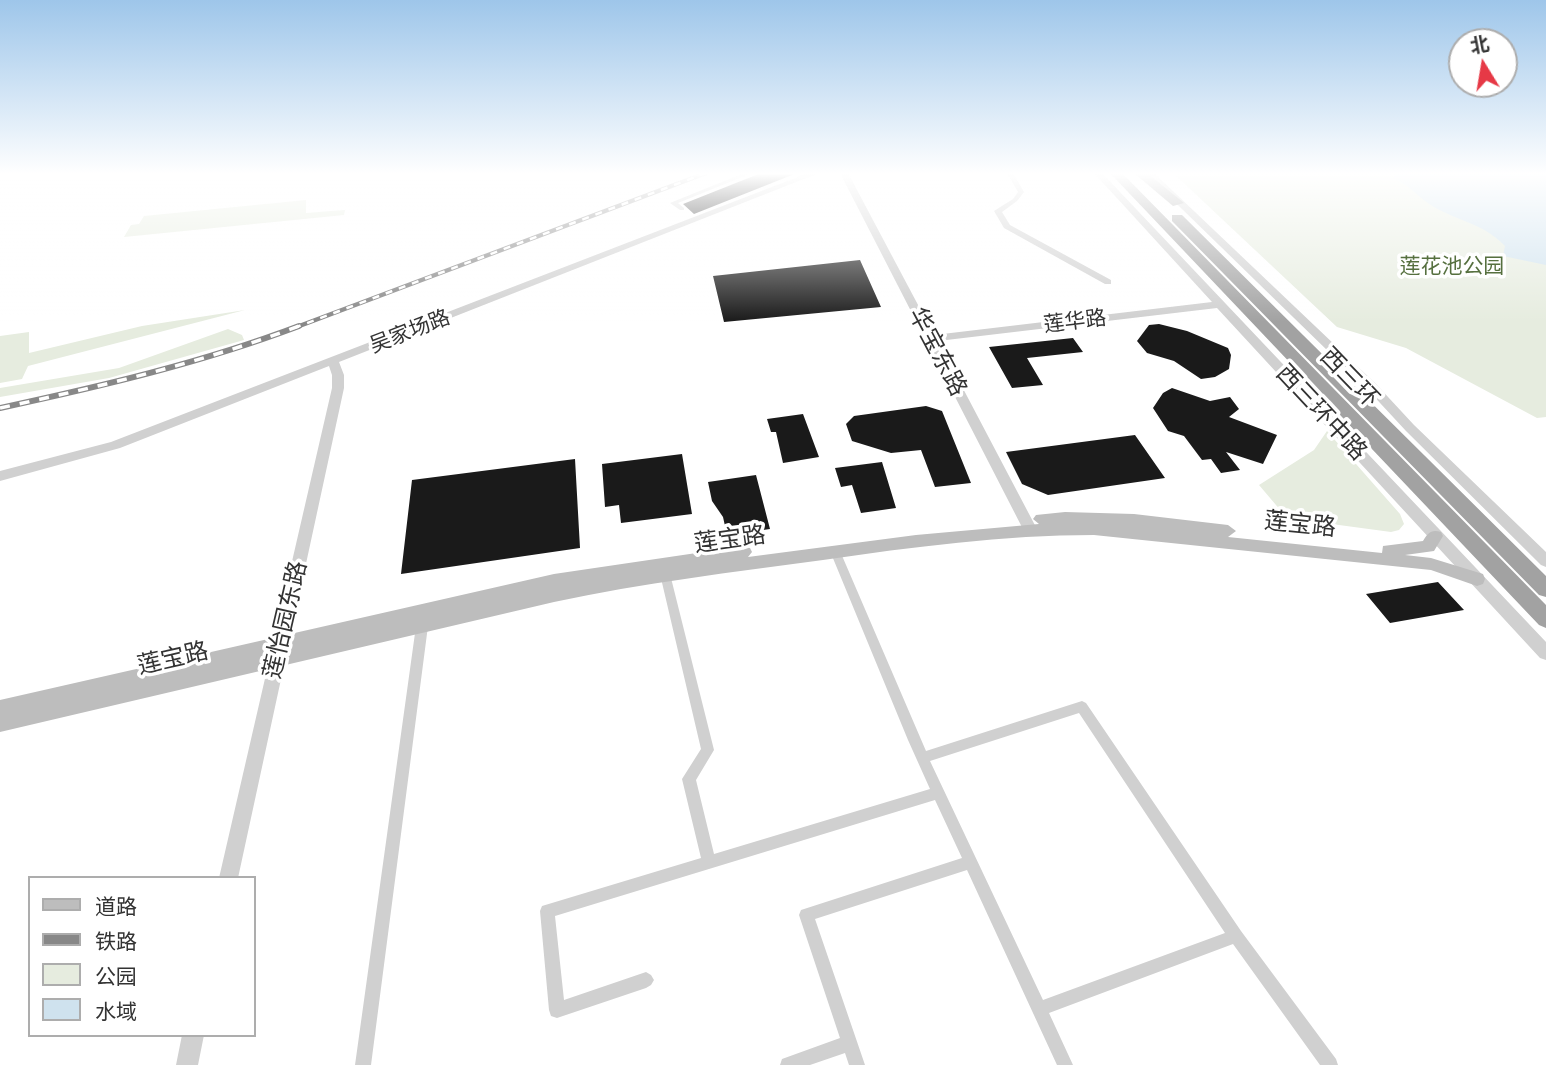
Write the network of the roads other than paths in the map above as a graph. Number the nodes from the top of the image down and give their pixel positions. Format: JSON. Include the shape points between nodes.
{"nodes":[{"id":1,"x":684,"y":223,"type":"edge"},
{"id":2,"x":869,"y":223,"type":"edge"},
{"id":3,"x":1005,"y":223,"type":"edge"},
{"id":4,"x":1145,"y":223,"type":"edge"},
{"id":5,"x":1164,"y":223,"type":"edge"},
{"id":6,"x":1181,"y":223,"type":"edge"},
{"id":7,"x":1199,"y":223,"type":"edge"},
{"id":8,"x":1147,"y":225,"type":"joint"},
{"id":9,"x":1108,"y":282,"type":"dead end"},
{"id":10,"x":1220,"y":304,"type":"junction"},
{"id":11,"x":929,"y":339,"type":"junction"},
{"id":12,"x":333,"y":362,"type":"junction"},
{"id":13,"x":0,"y":476,"type":"edge"},
{"id":14,"x":1028,"y":526,"type":"junction"},
{"id":15,"x":1435,"y":536,"type":"junction"},
{"id":16,"x":835,"y":551,"type":"junction"},
{"id":17,"x":1546,"y":561,"type":"edge"},
{"id":18,"x":665,"y":574,"type":"junction"},
{"id":19,"x":1477,"y":579,"type":"junction"},
{"id":20,"x":1546,"y":589,"type":"edge"},
{"id":21,"x":1546,"y":619,"type":"edge"},
{"id":22,"x":422,"y":625,"type":"junction"},
{"id":23,"x":279,"y":652,"type":"junction"},
{"id":24,"x":1546,"y":653,"type":"edge"},
{"id":25,"x":0,"y":708,"type":"edge"},
{"id":26,"x":0,"y":724,"type":"edge"},
{"id":27,"x":922,"y":758,"type":"junction"},
{"id":28,"x":939,"y":793,"type":"junction"},
{"id":29,"x":709,"y":862,"type":"junction"},
{"id":30,"x":971,"y":862,"type":"junction"},
{"id":31,"x":228,"y":876,"type":"edge"},
{"id":32,"x":1236,"y":936,"type":"junction"},
{"id":33,"x":646,"y":980,"type":"dead end"},
{"id":34,"x":1040,"y":1009,"type":"junction"},
{"id":35,"x":194,"y":1037,"type":"edge"},
{"id":36,"x":849,"y":1043,"type":"junction"},
{"id":37,"x":187,"y":1065,"type":"edge"},
{"id":38,"x":363,"y":1065,"type":"edge"},
{"id":39,"x":788,"y":1065,"type":"edge"},
{"id":40,"x":856,"y":1065,"type":"edge"},
{"id":41,"x":1065,"y":1065,"type":"edge"},
{"id":42,"x":1330,"y":1065,"type":"edge"}],
"edges":[{"from":1,"to":12,"type":"street","name":"吴家场路"},
{"from":2,"to":11,"type":"street","name":"华宝东路"},
{"from":3,"to":9,"type":"street"},
{"from":4,"to":8,"type":"street","name":"西三环中路"},
{"from":5,"to":21,"type":"highway","name":"西三环"},
{"from":6,"to":20,"type":"highway","name":"西三环"},
{"from":7,"to":17,"type":"street","name":"西三环中路"},
{"from":8,"to":10,"type":"street","name":"西三环中路"},
{"from":10,"to":11,"type":"street","name":"莲华路"},
{"from":10,"to":15,"type":"street","name":"西三环中路"},
{"from":11,"to":14,"type":"street","name":"华宝东路"},
{"from":12,"to":13,"type":"street","name":"吴家场路","via":[[115,445]]},
{"from":12,"to":23,"type":"street","name":"莲怡园东路","via":[[338,388]]},
{"from":14,"to":15,"type":"main road","name":"莲宝路","via":[[1075,516],[1125,519],[1409,551],[1429,547]]},
{"from":14,"to":16,"type":"main road","name":"莲宝路"},
{"from":14,"to":19,"type":"main road","name":"莲宝路","via":[[1431,564]]},
{"from":14,"to":23,"type":"main road","name":"莲宝路","via":[[846,539],[634,567],[554,582]]},
{"from":15,"to":19,"type":"street","name":"西三环中路"},
{"from":16,"to":18,"type":"main road","name":"莲宝路"},
{"from":16,"to":27,"type":"street"},
{"from":18,"to":22,"type":"main road","name":"莲宝路"},
{"from":18,"to":29,"type":"street","via":[[708,750],[688,779]]},
{"from":19,"to":24,"type":"street","name":"西三环中路"},
{"from":22,"to":23,"type":"main road","name":"莲宝路"},
{"from":22,"to":38,"type":"street"},
{"from":23,"to":25,"type":"main road","name":"莲宝路"},
{"from":23,"to":26,"type":"main road","name":"莲宝路"},
{"from":23,"to":31,"type":"street","name":"莲怡园东路"},
{"from":27,"to":28,"type":"street"},
{"from":27,"to":32,"type":"street","via":[[1082,707]]},
{"from":28,"to":29,"type":"street"},
{"from":28,"to":30,"type":"street"},
{"from":29,"to":33,"type":"street","via":[[547,911],[557,1010]]},
{"from":30,"to":34,"type":"street"},
{"from":30,"to":36,"type":"street","via":[[806,915]]},
{"from":32,"to":34,"type":"street"},
{"from":32,"to":42,"type":"street"},
{"from":34,"to":41,"type":"street"},
{"from":35,"to":37,"type":"street"},
{"from":36,"to":39,"type":"street"},
{"from":36,"to":40,"type":"street"}]}
